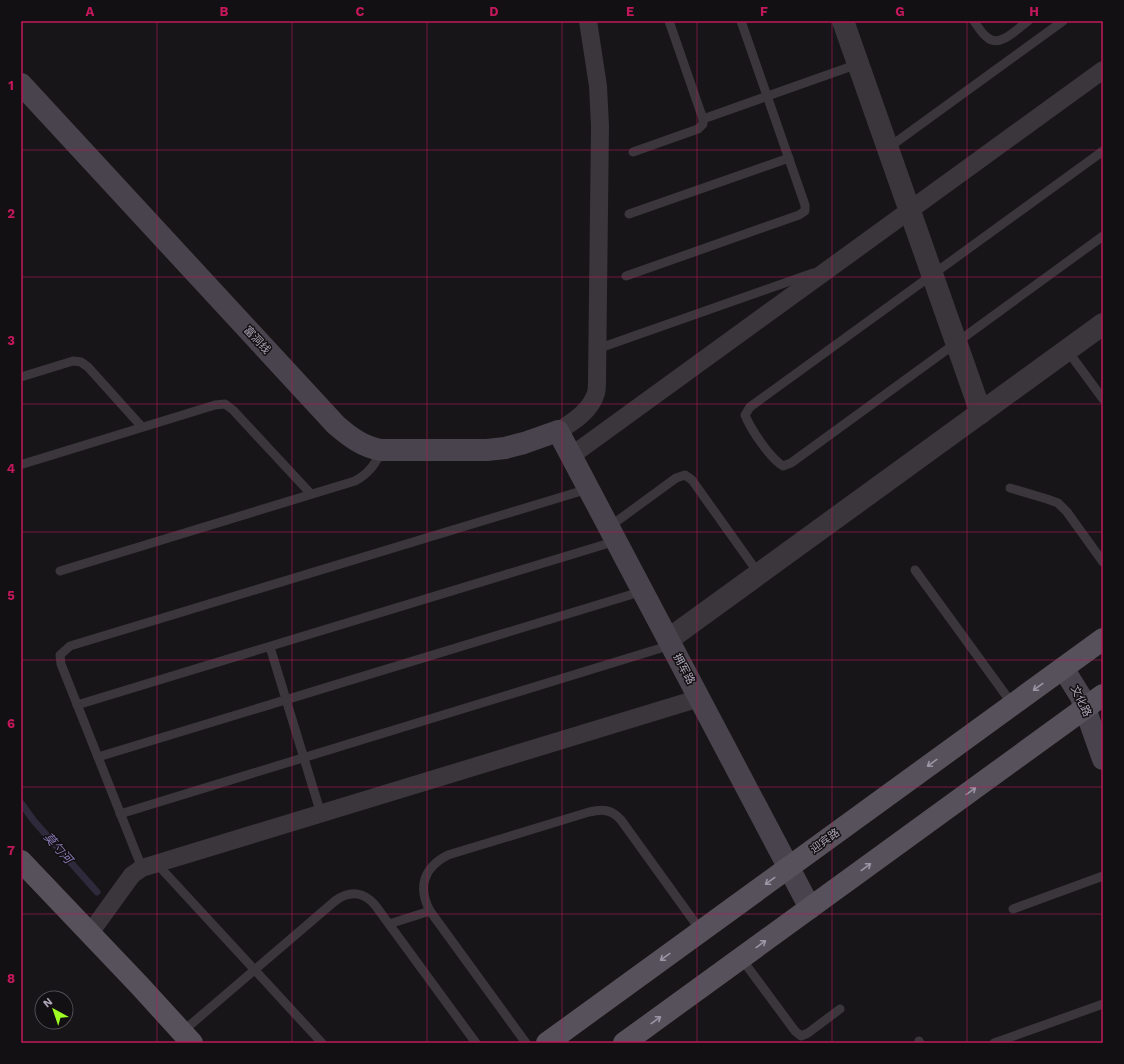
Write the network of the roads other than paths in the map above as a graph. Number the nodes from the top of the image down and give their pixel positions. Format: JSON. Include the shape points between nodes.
{"nodes":[{"id":1,"x":588,"y":21,"type":"edge"},
{"id":2,"x":669,"y":21,"type":"edge"},
{"id":3,"x":741,"y":21,"type":"edge"},
{"id":4,"x":843,"y":21,"type":"edge"},
{"id":5,"x":974,"y":21,"type":"edge"},
{"id":6,"x":1028,"y":21,"type":"edge"},
{"id":7,"x":1063,"y":21,"type":"edge"},
{"id":8,"x":858,"y":64,"type":"junction"},
{"id":9,"x":1103,"y":70,"type":"edge"},
{"id":10,"x":21,"y":84,"type":"edge"},
{"id":11,"x":767,"y":96,"type":"junction"},
{"id":12,"x":703,"y":119,"type":"junction"},
{"id":13,"x":888,"y":148,"type":"junction"},
{"id":14,"x":633,"y":152,"type":"dead end"},
{"id":15,"x":1103,"y":152,"type":"edge"},
{"id":16,"x":789,"y":158,"type":"junction"},
{"id":17,"x":910,"y":211,"type":"junction"},
{"id":18,"x":629,"y":214,"type":"dead end"},
{"id":19,"x":1103,"y":236,"type":"edge"},
{"id":20,"x":833,"y":266,"type":"junction"},
{"id":21,"x":932,"y":275,"type":"junction"},
{"id":22,"x":626,"y":276,"type":"dead end"},
{"id":23,"x":1103,"y":324,"type":"edge"},
{"id":24,"x":956,"y":343,"type":"junction"},
{"id":25,"x":597,"y":349,"type":"junction"},
{"id":26,"x":1067,"y":350,"type":"junction"},
{"id":27,"x":21,"y":377,"type":"edge"},
{"id":28,"x":1103,"y":399,"type":"edge"},
{"id":29,"x":981,"y":413,"type":"junction"},
{"id":30,"x":142,"y":427,"type":"junction"},
{"id":31,"x":558,"y":431,"type":"junction"},
{"id":32,"x":381,"y":450,"type":"junction"},
{"id":33,"x":571,"y":456,"type":"junction"},
{"id":34,"x":22,"y":464,"type":"dead end"},
{"id":35,"x":1010,"y":488,"type":"dead end"},
{"id":36,"x":588,"y":489,"type":"junction"},
{"id":37,"x":311,"y":494,"type":"junction"},
{"id":38,"x":612,"y":534,"type":"junction"},
{"id":39,"x":1103,"y":562,"type":"edge"},
{"id":40,"x":915,"y":570,"type":"dead end"},
{"id":41,"x":60,"y":571,"type":"dead end"},
{"id":42,"x":759,"y":574,"type":"junction"},
{"id":43,"x":643,"y":591,"type":"junction"},
{"id":44,"x":1103,"y":639,"type":"edge"},
{"id":45,"x":670,"y":642,"type":"junction"},
{"id":46,"x":270,"y":646,"type":"junction"},
{"id":47,"x":1063,"y":668,"type":"junction"},
{"id":48,"x":1103,"y":695,"type":"edge"},
{"id":49,"x":700,"y":698,"type":"junction"},
{"id":50,"x":286,"y":700,"type":"junction"},
{"id":51,"x":77,"y":705,"type":"junction"},
{"id":52,"x":1013,"y":705,"type":"junction"},
{"id":53,"x":1085,"y":708,"type":"junction"},
{"id":54,"x":98,"y":757,"type":"junction"},
{"id":55,"x":304,"y":757,"type":"junction"},
{"id":56,"x":1103,"y":759,"type":"edge"},
{"id":57,"x":120,"y":814,"type":"junction"},
{"id":58,"x":321,"y":814,"type":"junction"},
{"id":59,"x":21,"y":860,"type":"edge"},
{"id":60,"x":150,"y":866,"type":"junction"},
{"id":61,"x":789,"y":867,"type":"junction"},
{"id":62,"x":1103,"y":876,"type":"edge"},
{"id":63,"x":810,"y":908,"type":"junction"},
{"id":64,"x":1013,"y":909,"type":"dead end"},
{"id":65,"x":430,"y":911,"type":"junction"},
{"id":66,"x":389,"y":924,"type":"junction"},
{"id":67,"x":702,"y":931,"type":"junction"},
{"id":68,"x":90,"y":934,"type":"junction"},
{"id":69,"x":741,"y":958,"type":"junction"},
{"id":70,"x":255,"y":970,"type":"junction"},
{"id":71,"x":1103,"y":1004,"type":"edge"},
{"id":72,"x":840,"y":1010,"type":"dead end"},
{"id":73,"x":187,"y":1038,"type":"edge"},
{"id":74,"x":322,"y":1043,"type":"edge"},
{"id":75,"x":476,"y":1043,"type":"edge"},
{"id":76,"x":526,"y":1043,"type":"edge"},
{"id":77,"x":547,"y":1043,"type":"edge"},
{"id":78,"x":624,"y":1043,"type":"edge"},
{"id":79,"x":994,"y":1043,"type":"edge"}],
"edges":[{"from":1,"to":25,"type":"street","via":[[599,106]]},
{"from":2,"to":12,"type":"lane"},
{"from":3,"to":11,"type":"lane"},
{"from":4,"to":8,"type":"street"},
{"from":5,"to":6,"type":"lane","via":[[989,39],[995,41],[1006,37]]},
{"from":7,"to":13,"type":"lane"},
{"from":8,"to":11,"type":"lane"},
{"from":8,"to":13,"type":"street"},
{"from":9,"to":17,"type":"street"},
{"from":10,"to":32,"type":"main road","name":"富洞线","via":[[336,425],[362,444]]},
{"from":11,"to":12,"type":"lane"},
{"from":11,"to":16,"type":"lane"},
{"from":12,"to":14,"type":"lane","via":[[703,124],[698,129]]},
{"from":13,"to":17,"type":"street"},
{"from":15,"to":21,"type":"lane"},
{"from":16,"to":18,"type":"lane"},
{"from":16,"to":22,"type":"lane","via":[[805,204],[803,213]]},
{"from":17,"to":20,"type":"street"},
{"from":17,"to":21,"type":"street"},
{"from":19,"to":24,"type":"lane"},
{"from":20,"to":25,"type":"lane"},
{"from":20,"to":33,"type":"street"},
{"from":21,"to":24,"type":"street"},
{"from":21,"to":24,"type":"lane","via":[[750,407],[745,415],[776,461],[783,466],[791,463]]},
{"from":23,"to":26,"type":"street"},
{"from":24,"to":29,"type":"street"},
{"from":25,"to":31,"type":"street","via":[[596,394],[580,416]]},
{"from":26,"to":28,"type":"lane"},
{"from":26,"to":29,"type":"street"},
{"from":27,"to":30,"type":"lane","via":[[73,361],[81,362]]},
{"from":29,"to":42,"type":"street"},
{"from":30,"to":34,"type":"lane"},
{"from":30,"to":37,"type":"lane","via":[[225,404]]},
{"from":31,"to":32,"type":"main road","name":"富洞线","via":[[506,448]]},
{"from":31,"to":33,"type":"main road","name":"拥军路"},
{"from":32,"to":37,"type":"lane","via":[[378,460],[364,476]]},
{"from":33,"to":36,"type":"main road","name":"拥军路"},
{"from":35,"to":39,"type":"lane","via":[[1058,503]]},
{"from":36,"to":38,"type":"main road","name":"拥军路"},
{"from":36,"to":51,"type":"lane","via":[[70,646],[60,655],[60,659]]},
{"from":37,"to":41,"type":"lane"},
{"from":38,"to":42,"type":"lane","via":[[676,478],[685,475],[692,480]]},
{"from":38,"to":43,"type":"main road","name":"拥军路"},
{"from":38,"to":46,"type":"lane"},
{"from":40,"to":52,"type":"lane"},
{"from":42,"to":45,"type":"street"},
{"from":43,"to":45,"type":"main road","name":"拥军路"},
{"from":43,"to":50,"type":"lane"},
{"from":44,"to":47,"type":"main road","name":"迎宾路"},
{"from":45,"to":49,"type":"main road","name":"拥军路"},
{"from":45,"to":55,"type":"lane"},
{"from":46,"to":50,"type":"lane"},
{"from":46,"to":51,"type":"lane"},
{"from":47,"to":52,"type":"main road","name":"迎宾路","one_way":true},
{"from":47,"to":53,"type":"main road","name":"文化路"},
{"from":48,"to":53,"type":"main road"},
{"from":49,"to":58,"type":"street"},
{"from":49,"to":61,"type":"main road","name":"拥军路"},
{"from":50,"to":54,"type":"lane"},
{"from":50,"to":55,"type":"lane"},
{"from":51,"to":54,"type":"lane"},
{"from":52,"to":61,"type":"main road","name":"迎宾路","one_way":true},
{"from":53,"to":56,"type":"main road","name":"文化路"},
{"from":63,"to":53,"type":"main road","one_way":true},
{"from":54,"to":57,"type":"lane"},
{"from":55,"to":57,"type":"lane"},
{"from":55,"to":58,"type":"lane"},
{"from":57,"to":60,"type":"lane"},
{"from":58,"to":60,"type":"street"},
{"from":59,"to":68,"type":"main road"},
{"from":60,"to":68,"type":"street","via":[[132,875]]},
{"from":60,"to":70,"type":"lane"},
{"from":61,"to":63,"type":"main road","name":"拥军路"},
{"from":61,"to":67,"type":"main road","name":"迎宾路","one_way":true},
{"from":62,"to":64,"type":"lane"},
{"from":69,"to":63,"type":"main road","one_way":true},
{"from":65,"to":66,"type":"lane"},
{"from":65,"to":67,"type":"lane","via":[[424,896],[425,880],[434,864],[448,854],[589,812],[608,810],[621,820]]},
{"from":65,"to":76,"type":"lane"},
{"from":66,"to":70,"type":"lane","via":[[364,895],[342,896]]},
{"from":66,"to":75,"type":"lane"},
{"from":67,"to":77,"type":"main road","name":"迎宾路","one_way":true},
{"from":68,"to":73,"type":"main road"},
{"from":69,"to":72,"type":"lane","via":[[800,1036]]},
{"from":78,"to":69,"type":"main road","one_way":true},
{"from":70,"to":73,"type":"lane"},
{"from":70,"to":74,"type":"lane"},
{"from":71,"to":79,"type":"lane"}]}
